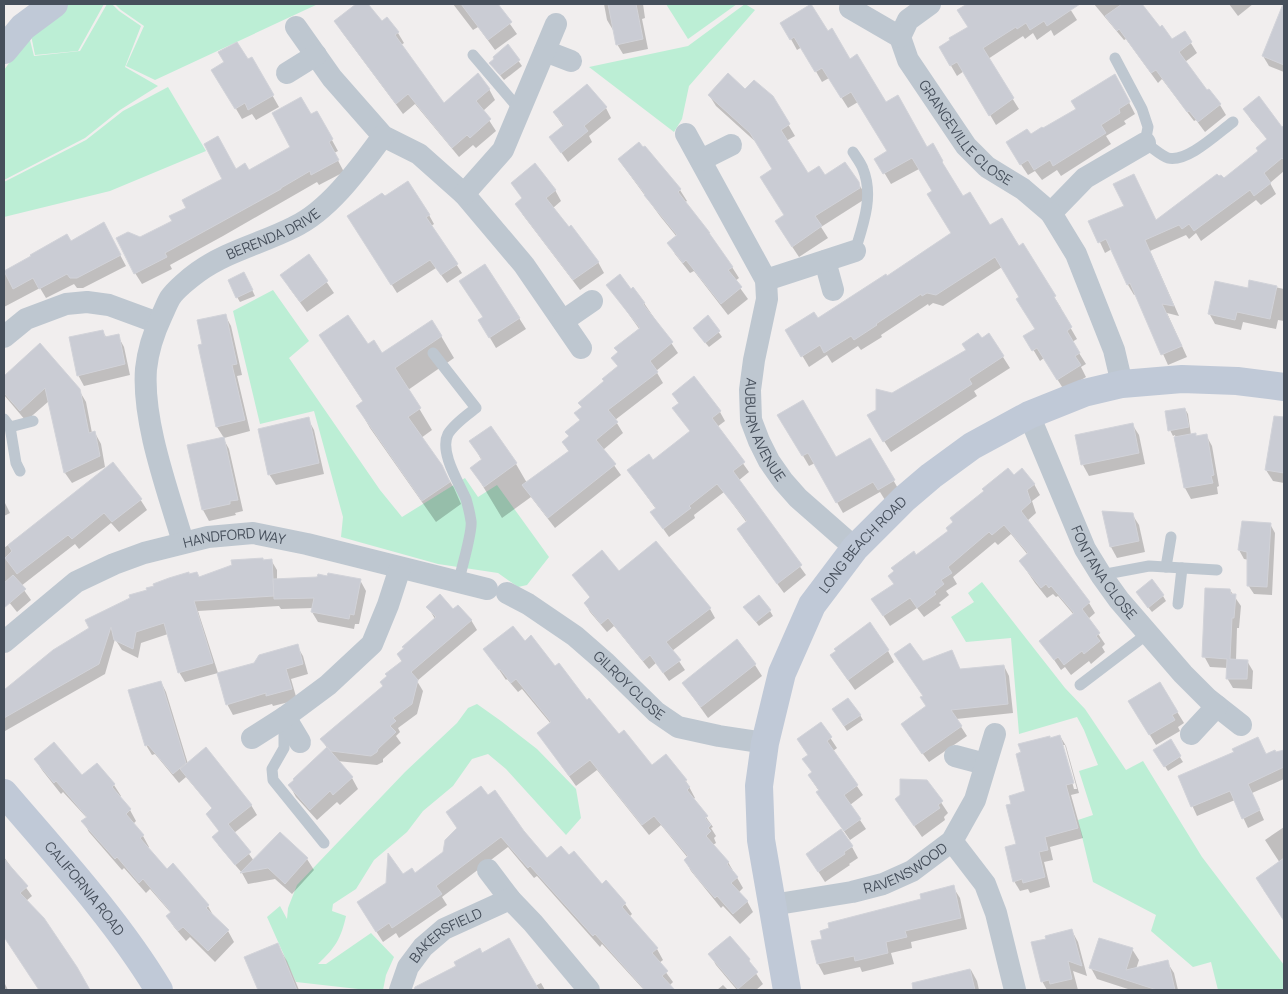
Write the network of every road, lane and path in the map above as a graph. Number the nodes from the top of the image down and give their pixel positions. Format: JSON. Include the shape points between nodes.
{"nodes":[{"id":1,"x":54,"y":4,"type":"edge"},
{"id":2,"x":930,"y":4,"type":"edge"},
{"id":3,"x":850,"y":8,"type":"dead end"},
{"id":4,"x":556,"y":24,"type":"dead end"},
{"id":5,"x":296,"y":27,"type":"dead end"},
{"id":6,"x":900,"y":37,"type":"junction"},
{"id":7,"x":4,"y":50,"type":"edge"},
{"id":8,"x":545,"y":51,"type":"junction"},
{"id":9,"x":316,"y":55,"type":"junction"},
{"id":10,"x":473,"y":55,"type":"dead end"},
{"id":11,"x":1115,"y":58,"type":"dead end"},
{"id":12,"x":571,"y":61,"type":"dead end"},
{"id":13,"x":287,"y":73,"type":"dead end"},
{"id":14,"x":520,"y":110,"type":"junction"},
{"id":15,"x":1233,"y":122,"type":"dead end"},
{"id":16,"x":686,"y":134,"type":"dead end"},
{"id":17,"x":383,"y":136,"type":"junction"},
{"id":18,"x":1145,"y":143,"type":"junction"},
{"id":19,"x":731,"y":145,"type":"dead end"},
{"id":20,"x":853,"y":152,"type":"dead end"},
{"id":21,"x":702,"y":160,"type":"junction"},
{"id":22,"x":464,"y":194,"type":"junction"},
{"id":23,"x":1051,"y":213,"type":"junction"},
{"id":24,"x":855,"y":251,"type":"joint"},
{"id":25,"x":825,"y":261,"type":"junction"},
{"id":26,"x":766,"y":280,"type":"junction"},
{"id":27,"x":833,"y":290,"type":"dead end"},
{"id":28,"x":592,"y":300,"type":"dead end"},
{"id":29,"x":563,"y":322,"type":"junction"},
{"id":30,"x":158,"y":323,"type":"junction"},
{"id":31,"x":4,"y":337,"type":"edge"},
{"id":32,"x":581,"y":348,"type":"dead end"},
{"id":33,"x":433,"y":353,"type":"dead end"},
{"id":34,"x":1122,"y":384,"type":"junction"},
{"id":35,"x":1284,"y":386,"type":"edge"},
{"id":36,"x":1029,"y":415,"type":"junction"},
{"id":37,"x":34,"y":421,"type":"dead end"},
{"id":38,"x":7,"y":423,"type":"edge"},
{"id":39,"x":20,"y":471,"type":"dead end"},
{"id":40,"x":1171,"y":537,"type":"dead end"},
{"id":41,"x":183,"y":542,"type":"junction"},
{"id":42,"x":855,"y":548,"type":"junction"},
{"id":43,"x":1166,"y":567,"type":"junction"},
{"id":44,"x":400,"y":568,"type":"junction"},
{"id":45,"x":1182,"y":568,"type":"junction"},
{"id":46,"x":1217,"y":570,"type":"dead end"},
{"id":47,"x":1102,"y":575,"type":"junction"},
{"id":48,"x":459,"y":581,"type":"junction"},
{"id":49,"x":497,"y":591,"type":"joint"},
{"id":50,"x":1178,"y":604,"type":"dead end"},
{"id":51,"x":1147,"y":634,"type":"junction"},
{"id":52,"x":4,"y":642,"type":"edge"},
{"id":53,"x":1080,"y":685,"type":"dead end"},
{"id":54,"x":1217,"y":706,"type":"junction"},
{"id":55,"x":284,"y":717,"type":"junction"},
{"id":56,"x":1240,"y":724,"type":"dead end"},
{"id":57,"x":995,"y":734,"type":"dead end"},
{"id":58,"x":1191,"y":734,"type":"dead end"},
{"id":59,"x":252,"y":738,"type":"dead end"},
{"id":60,"x":300,"y":742,"type":"dead end"},
{"id":61,"x":765,"y":743,"type":"junction"},
{"id":62,"x":955,"y":756,"type":"dead end"},
{"id":63,"x":985,"y":764,"type":"junction"},
{"id":64,"x":4,"y":793,"type":"edge"},
{"id":65,"x":952,"y":840,"type":"junction"},
{"id":66,"x":324,"y":843,"type":"dead end"},
{"id":67,"x":488,"y":870,"type":"dead end"},
{"id":68,"x":510,"y":899,"type":"junction"},
{"id":69,"x":772,"y":906,"type":"junction"},
{"id":70,"x":159,"y":990,"type":"edge"},
{"id":71,"x":400,"y":990,"type":"edge"},
{"id":72,"x":589,"y":990,"type":"edge"},
{"id":73,"x":787,"y":990,"type":"edge"},
{"id":74,"x":1015,"y":990,"type":"edge"}],
"edges":[{"from":1,"to":7,"type":"street","via":[[23,27]]},
{"from":2,"to":6,"type":"street","via":[[908,20]]},
{"from":3,"to":6,"type":"street"},
{"from":4,"to":8,"type":"street"},
{"from":5,"to":9,"type":"street"},
{"from":6,"to":23,"type":"street","name":"GRANGEVILLE CLOSE","via":[[908,60],[966,146],[987,167],[1022,189]]},
{"from":8,"to":12,"type":"street"},
{"from":8,"to":14,"type":"street"},
{"from":9,"to":13,"type":"street"},
{"from":9,"to":17,"type":"street"},
{"from":10,"to":14,"type":"lane"},
{"from":11,"to":18,"type":"lane","via":[[1142,109],[1148,127]]},
{"from":14,"to":22,"type":"street","via":[[503,150]]},
{"from":15,"to":18,"type":"lane","via":[[1183,157],[1169,158]]},
{"from":16,"to":21,"type":"street","name":"AUBURN AVENUE"},
{"from":17,"to":22,"type":"street","via":[[419,154]]},
{"from":17,"to":30,"type":"street","name":"BERENDA DRIVE","via":[[322,208],[296,227],[229,255],[198,272],[171,296]]},
{"from":18,"to":23,"type":"street","via":[[1085,178]]},
{"from":19,"to":21,"type":"street"},
{"from":20,"to":24,"type":"lane","via":[[863,168],[868,188],[866,216]]},
{"from":21,"to":26,"type":"street","name":"AUBURN AVENUE"},
{"from":22,"to":29,"type":"street","via":[[524,265]]},
{"from":23,"to":34,"type":"street","name":"GRANGEVILLE CLOSE","via":[[1076,254],[1114,350]]},
{"from":24,"to":25,"type":"street"},
{"from":25,"to":26,"type":"street"},
{"from":25,"to":27,"type":"street"},
{"from":26,"to":42,"type":"street","name":"AUBURN AVENUE","via":[[767,299],[750,390],[754,427],[769,461],[798,498]]},
{"from":28,"to":29,"type":"street"},
{"from":29,"to":32,"type":"street"},
{"from":30,"to":31,"type":"street","via":[[109,304],[87,302],[66,304],[26,319]]},
{"from":30,"to":41,"type":"street","name":"BERENDA DRIVE","via":[[146,370],[148,412]]},
{"from":33,"to":48,"type":"lane","via":[[476,408],[454,427],[447,438],[447,453],[466,499],[472,524]]},
{"from":34,"to":35,"type":"street","name":"LONG BEACH ROAD","via":[[1182,379]]},
{"from":34,"to":36,"type":"street","name":"LONG BEACH ROAD","via":[[1084,393]]},
{"from":36,"to":42,"type":"street","name":"LONG BEACH ROAD","via":[[972,446],[931,476]]},
{"from":36,"to":47,"type":"street","name":"FONTANA CLOSE","via":[[1085,549]]},
{"from":37,"to":38,"type":"lane"},
{"from":38,"to":39,"type":"lane"},
{"from":40,"to":43,"type":"lane"},
{"from":41,"to":44,"type":"street","name":"HANDFORD WAY","via":[[254,533]]},
{"from":41,"to":52,"type":"street","name":"HANDFORD WAY","via":[[114,564],[76,582]]},
{"from":42,"to":61,"type":"street","name":"LONG BEACH ROAD","via":[[812,605],[782,673]]},
{"from":43,"to":45,"type":"lane"},
{"from":43,"to":47,"type":"lane","via":[[1149,566]]},
{"from":44,"to":48,"type":"street","name":"HANDFORD WAY"},
{"from":44,"to":55,"type":"street","via":[[372,644],[328,685]]},
{"from":45,"to":46,"type":"lane"},
{"from":45,"to":50,"type":"lane"},
{"from":47,"to":51,"type":"street","name":"FONTANA CLOSE"},
{"from":48,"to":49,"type":"street","name":"HANDFORD WAY"},
{"from":49,"to":61,"type":"street","name":"GILROY CLOSE","via":[[528,604],[575,636],[656,712],[678,727]]},
{"from":51,"to":53,"type":"lane"},
{"from":51,"to":54,"type":"street","name":"FONTANA CLOSE"},
{"from":54,"to":56,"type":"street","name":"FONTANA CLOSE"},
{"from":54,"to":58,"type":"street"},
{"from":55,"to":59,"type":"street"},
{"from":55,"to":60,"type":"street"},
{"from":55,"to":66,"type":"lane","via":[[284,748],[272,769],[274,780]]},
{"from":57,"to":63,"type":"street","name":"RAVENSWOOD"},
{"from":61,"to":69,"type":"street","name":"LONG BEACH ROAD","via":[[759,786],[761,831]]},
{"from":62,"to":63,"type":"street"},
{"from":63,"to":65,"type":"street","name":"RAVENSWOOD","via":[[975,800]]},
{"from":64,"to":70,"type":"street","name":"CALIFORNIA ROAD","via":[[103,911]]},
{"from":65,"to":69,"type":"street","name":"RAVENSWOOD","via":[[912,871],[883,884]]},
{"from":65,"to":74,"type":"street","via":[[985,884],[996,913]]},
{"from":67,"to":68,"type":"street"},
{"from":68,"to":71,"type":"street","name":"BAKERSFIELD","via":[[444,929],[423,947],[408,967]]},
{"from":68,"to":72,"type":"street"},
{"from":69,"to":73,"type":"street","name":"LONG BEACH ROAD"}]}
